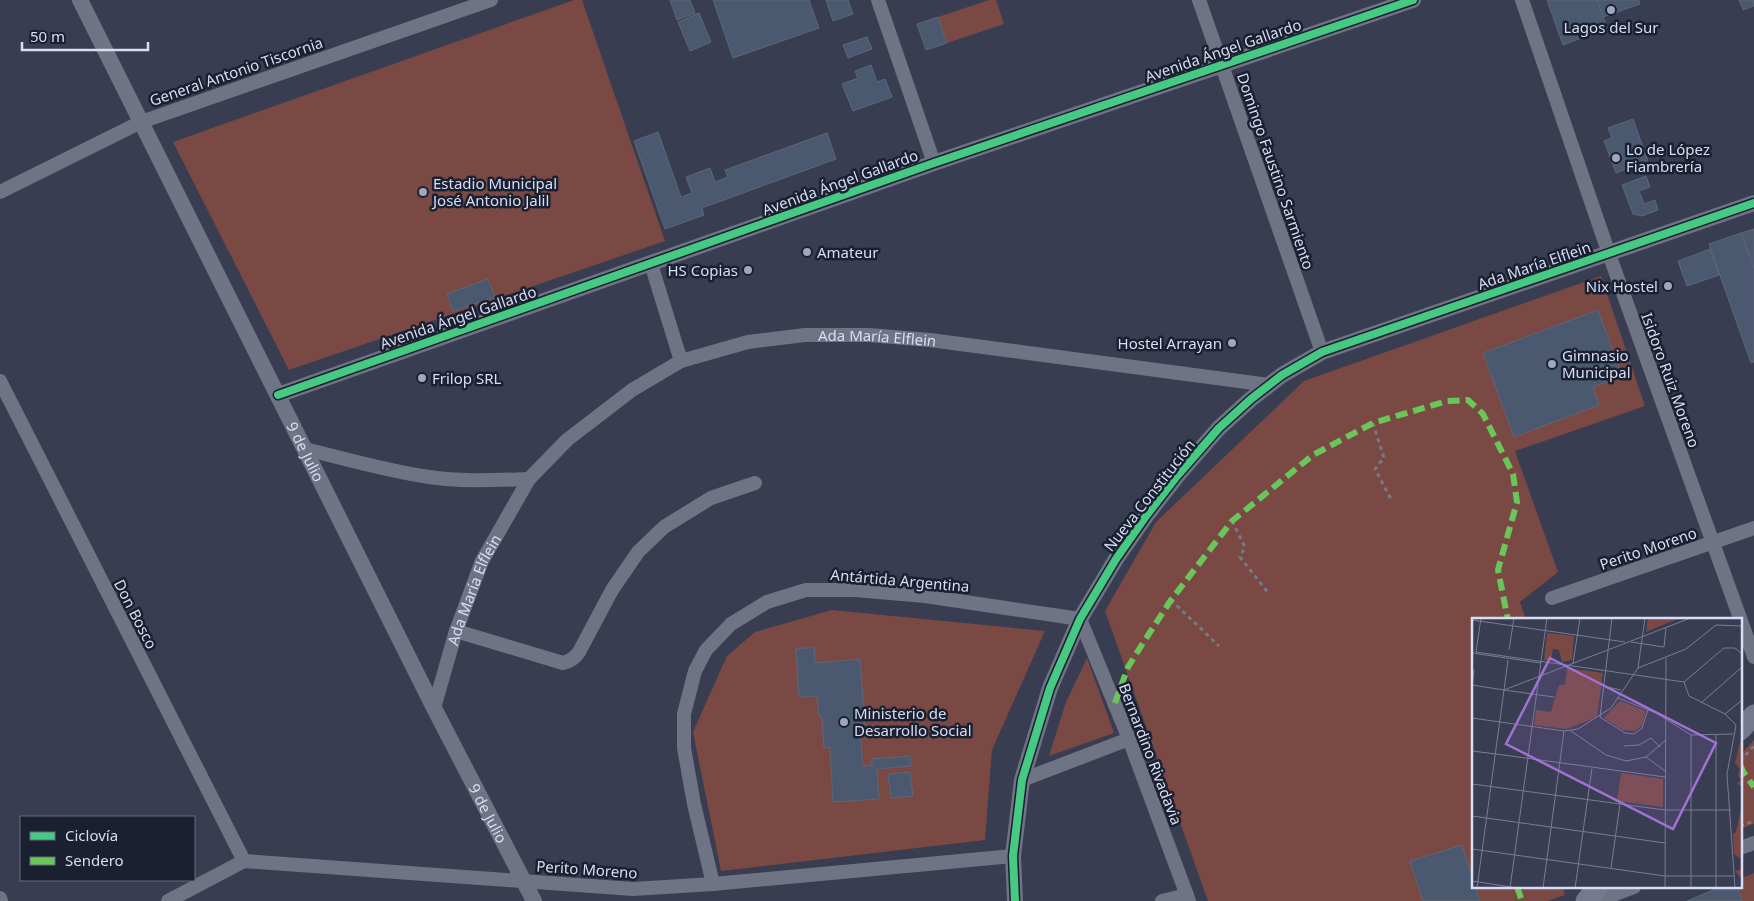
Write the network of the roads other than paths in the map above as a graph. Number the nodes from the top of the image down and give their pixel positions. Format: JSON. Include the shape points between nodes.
{"nodes":[{"id":1,"x":80,"y":0,"type":"edge"},
{"id":2,"x":491,"y":0,"type":"edge"},
{"id":3,"x":878,"y":0,"type":"edge"},
{"id":4,"x":1199,"y":0,"type":"edge"},
{"id":5,"x":1413,"y":0,"type":"edge"},
{"id":6,"x":1522,"y":0,"type":"edge"},
{"id":7,"x":1222,"y":65,"type":"junction"},
{"id":8,"x":141,"y":122,"type":"junction"},
{"id":9,"x":934,"y":163,"type":"junction"},
{"id":10,"x":0,"y":192,"type":"edge"},
{"id":11,"x":1754,"y":203,"type":"edge"},
{"id":12,"x":1609,"y":254,"type":"junction"},
{"id":13,"x":651,"y":264,"type":"junction"},
{"id":14,"x":1322,"y":352,"type":"junction"},
{"id":15,"x":681,"y":361,"type":"junction"},
{"id":16,"x":0,"y":381,"type":"edge"},
{"id":17,"x":1269,"y":385,"type":"junction"},
{"id":18,"x":278,"y":395,"type":"junction"},
{"id":19,"x":305,"y":449,"type":"junction"},
{"id":20,"x":529,"y":479,"type":"junction"},
{"id":21,"x":755,"y":483,"type":"dead end"},
{"id":22,"x":1754,"y":528,"type":"edge"},
{"id":23,"x":1712,"y":542,"type":"junction"},
{"id":24,"x":1552,"y":598,"type":"dead end"},
{"id":25,"x":1740,"y":618,"type":"edge"},
{"id":26,"x":1080,"y":619,"type":"junction"},
{"id":27,"x":1742,"y":624,"type":"edge"},
{"id":28,"x":456,"y":631,"type":"junction"},
{"id":29,"x":1754,"y":657,"type":"edge"},
{"id":30,"x":434,"y":708,"type":"junction"},
{"id":31,"x":1754,"y":715,"type":"edge"},
{"id":32,"x":1742,"y":728,"type":"edge"},
{"id":33,"x":1129,"y":739,"type":"junction"},
{"id":34,"x":1022,"y":780,"type":"junction"},
{"id":35,"x":1754,"y":843,"type":"edge"},
{"id":36,"x":1742,"y":847,"type":"edge"},
{"id":37,"x":1013,"y":856,"type":"junction"},
{"id":38,"x":244,"y":861,"type":"junction"},
{"id":39,"x":524,"y":881,"type":"junction"},
{"id":40,"x":713,"y":884,"type":"junction"},
{"id":41,"x":1597,"y":888,"type":"edge"},
{"id":42,"x":1631,"y":888,"type":"edge"},
{"id":43,"x":1188,"y":898,"type":"edge"},
{"id":44,"x":168,"y":901,"type":"edge"},
{"id":45,"x":534,"y":901,"type":"edge"},
{"id":46,"x":1014,"y":901,"type":"edge"},
{"id":47,"x":1162,"y":901,"type":"edge"},
{"id":48,"x":1586,"y":901,"type":"edge"},
{"id":49,"x":1597,"y":901,"type":"edge"}],
"edges":[{"from":1,"to":8,"type":"street","name":"9 de Julio"},
{"from":2,"to":8,"type":"street","name":"General Antonio Tiscornia"},
{"from":3,"to":9,"type":"street"},
{"from":4,"to":7,"type":"street","name":"Domingo Faustino Sarmiento"},
{"from":5,"to":7,"type":"street","name":"Avenida Ángel Gallardo"},
{"from":6,"to":12,"type":"street","name":"Isidoro Ruiz Moreno"},
{"from":7,"to":9,"type":"street","name":"Avenida Ángel Gallardo"},
{"from":7,"to":14,"type":"street","name":"Domingo Faustino Sarmiento"},
{"from":8,"to":10,"type":"street","name":"General Antonio Tiscornia"},
{"from":8,"to":18,"type":"street","name":"9 de Julio"},
{"from":9,"to":13,"type":"street","name":"Avenida Ángel Gallardo"},
{"from":11,"to":12,"type":"street","name":"Ada María Elflein"},
{"from":12,"to":14,"type":"street","name":"Ada María Elflein"},
{"from":12,"to":23,"type":"street","name":"Isidoro Ruiz Moreno"},
{"from":13,"to":15,"type":"street"},
{"from":13,"to":18,"type":"street","name":"Avenida Ángel Gallardo"},
{"from":14,"to":17,"type":"street","name":"Nueva Constitución"},
{"from":15,"to":17,"type":"street","name":"Ada María Elflein","via":[[757,341],[805,335],[869,335],[930,340]]},
{"from":15,"to":20,"type":"street","name":"Ada María Elflein","via":[[632,390],[567,440]]},
{"from":16,"to":38,"type":"street","name":"Don Bosco"},
{"from":17,"to":26,"type":"street","name":"Nueva Constitución","via":[[1219,428],[1177,476],[1116,559]]},
{"from":18,"to":19,"type":"street","name":"9 de Julio"},
{"from":19,"to":20,"type":"street","via":[[430,477],[481,481]]},
{"from":19,"to":30,"type":"street","name":"9 de Julio"},
{"from":20,"to":28,"type":"street","name":"Ada María Elflein","via":[[482,561]]},
{"from":21,"to":28,"type":"street","via":[[711,498],[664,527],[644,546],[612,590],[579,652],[570,661],[563,663]]},
{"from":22,"to":23,"type":"street","name":"Perito Moreno"},
{"from":23,"to":24,"type":"street","name":"Perito Moreno"},
{"from":23,"to":25,"type":"street","name":"Isidoro Ruiz Moreno"},
{"from":26,"to":33,"type":"street","name":"Bernardino Rivadavia"},
{"from":26,"to":34,"type":"street","name":"Nueva Constitución","via":[[1050,688]]},
{"from":26,"to":40,"type":"street","name":"Antártida Argentina","via":[[925,596],[806,590],[766,602],[731,624],[702,657],[684,714],[684,748]]},
{"from":27,"to":29,"type":"street","name":"Isidoro Ruiz Moreno"},
{"from":28,"to":30,"type":"street","name":"Ada María Elflein"},
{"from":30,"to":39,"type":"street","name":"9 de Julio"},
{"from":31,"to":32,"type":"main road"},
{"from":33,"to":34,"type":"street"},
{"from":33,"to":43,"type":"street","name":"Bernardino Rivadavia"},
{"from":34,"to":37,"type":"street","name":"Nueva Constitución"},
{"from":35,"to":36,"type":"street"},
{"from":37,"to":40,"type":"street","name":"Perito Moreno"},
{"from":37,"to":46,"type":"street","name":"Nueva Constitución"},
{"from":38,"to":39,"type":"street","name":"Perito Moreno"},
{"from":38,"to":44,"type":"street"},
{"from":39,"to":40,"type":"street","name":"Perito Moreno","via":[[633,889]]},
{"from":39,"to":45,"type":"street","name":"9 de Julio"},
{"from":41,"to":48,"type":"main road"},
{"from":42,"to":49,"type":"street"},
{"from":43,"to":47,"type":"street"}]}
